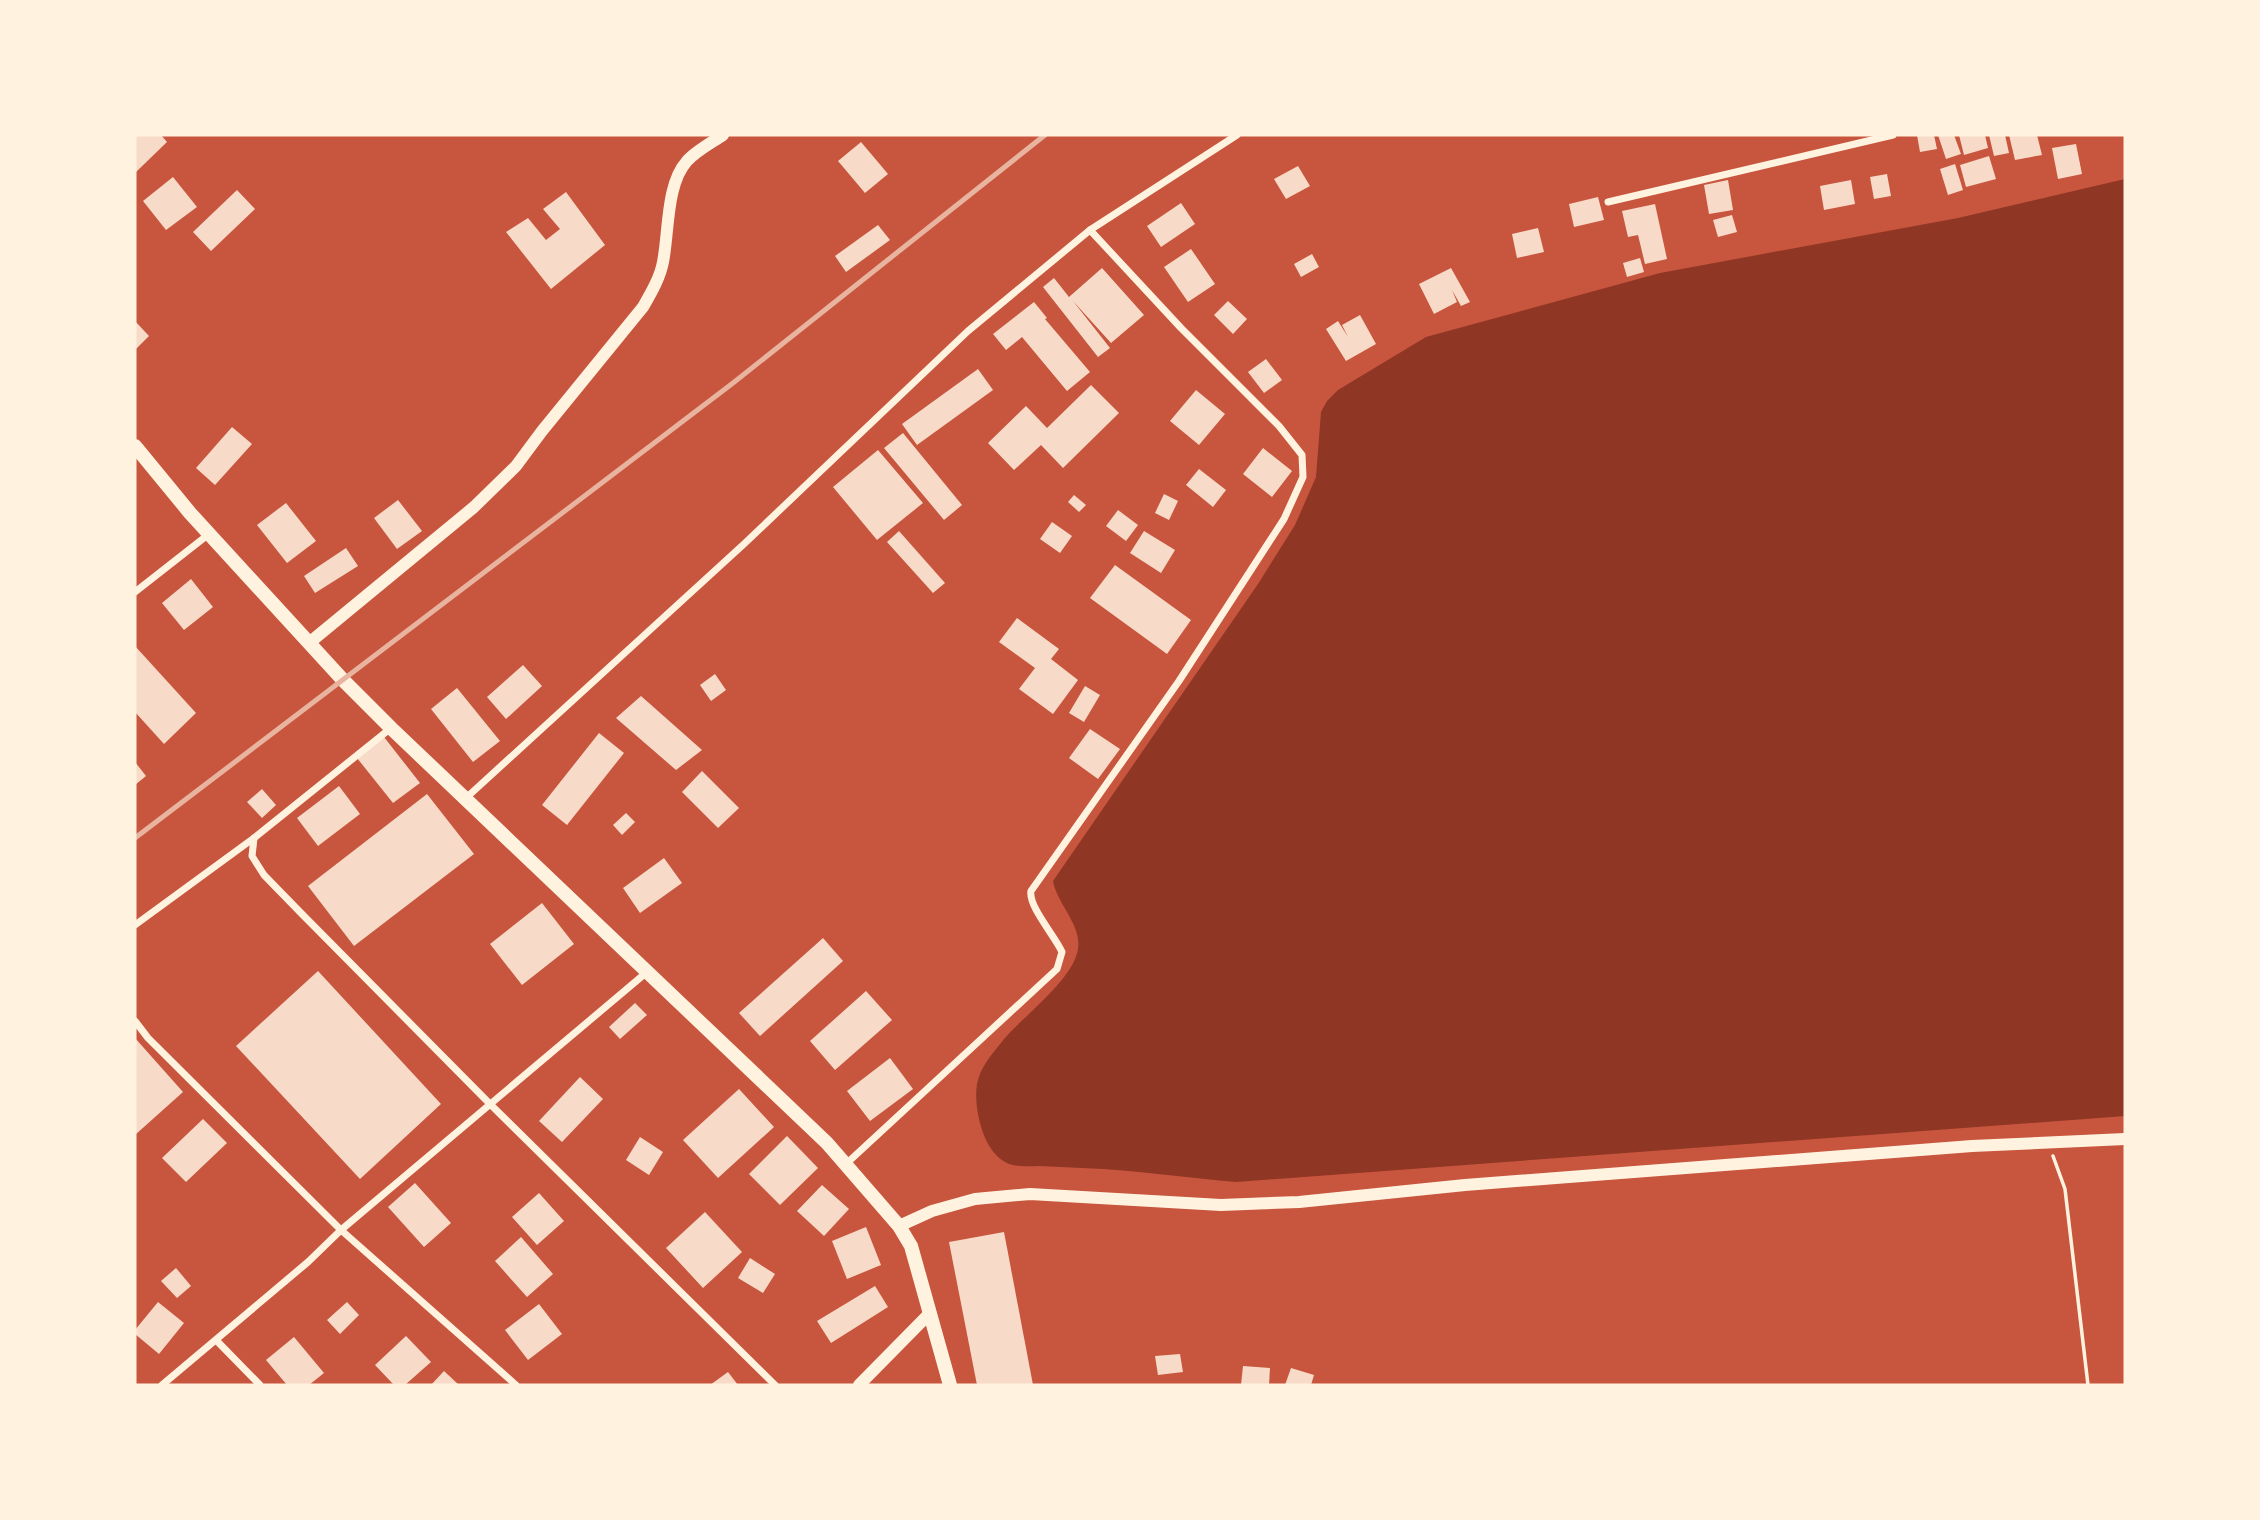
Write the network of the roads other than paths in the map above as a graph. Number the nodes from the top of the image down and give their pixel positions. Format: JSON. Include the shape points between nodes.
{"nodes":[{"id":1,"x":723,"y":135,"type":"edge"},
{"id":2,"x":1237,"y":135,"type":"edge"},
{"id":3,"x":1893,"y":135,"type":"edge"},
{"id":4,"x":1608,"y":202,"type":"dead end"},
{"id":5,"x":1090,"y":230,"type":"junction"},
{"id":6,"x":135,"y":446,"type":"edge"},
{"id":7,"x":209,"y":533,"type":"junction"},
{"id":8,"x":135,"y":592,"type":"edge"},
{"id":9,"x":309,"y":643,"type":"junction"},
{"id":10,"x":391,"y":728,"type":"junction"},
{"id":11,"x":465,"y":799,"type":"junction"},
{"id":12,"x":254,"y":838,"type":"junction"},
{"id":13,"x":135,"y":925,"type":"edge"},
{"id":14,"x":647,"y":972,"type":"junction"},
{"id":15,"x":135,"y":1021,"type":"edge"},
{"id":16,"x":490,"y":1104,"type":"junction"},
{"id":17,"x":2125,"y":1139,"type":"edge"},
{"id":18,"x":845,"y":1164,"type":"junction"},
{"id":19,"x":899,"y":1226,"type":"junction"},
{"id":20,"x":341,"y":1230,"type":"junction"},
{"id":21,"x":929,"y":1314,"type":"junction"},
{"id":22,"x":216,"y":1340,"type":"junction"},
{"id":23,"x":162,"y":1385,"type":"edge"},
{"id":24,"x":260,"y":1385,"type":"edge"},
{"id":25,"x":516,"y":1385,"type":"edge"},
{"id":26,"x":775,"y":1385,"type":"edge"},
{"id":27,"x":859,"y":1385,"type":"edge"},
{"id":28,"x":950,"y":1385,"type":"edge"}],
"edges":[{"from":1,"to":9,"type":"street","via":[[687,160],[678,173],[663,264],[643,307],[516,466],[474,507]]},
{"from":2,"to":5,"type":"street"},
{"from":3,"to":4,"type":"street"},
{"from":5,"to":11,"type":"street","via":[[968,331]]},
{"from":5,"to":18,"type":"street","via":[[1287,436],[1302,455],[1303,477],[1284,519],[1179,681],[1031,891],[1030,901],[1062,952],[1057,969]]},
{"from":6,"to":7,"type":"main road"},
{"from":7,"to":8,"type":"street"},
{"from":7,"to":9,"type":"main road"},
{"from":9,"to":10,"type":"main road"},
{"from":10,"to":11,"type":"main road"},
{"from":10,"to":12,"type":"street"},
{"from":11,"to":14,"type":"main road"},
{"from":12,"to":13,"type":"street"},
{"from":12,"to":16,"type":"street","via":[[252,856],[264,875]]},
{"from":14,"to":16,"type":"street"},
{"from":14,"to":18,"type":"main road"},
{"from":15,"to":20,"type":"street"},
{"from":16,"to":20,"type":"street"},
{"from":16,"to":26,"type":"street"},
{"from":17,"to":19,"type":"street","via":[[1465,1185],[1286,1203],[1221,1205],[1030,1194],[975,1199]]},
{"from":18,"to":19,"type":"main road"},
{"from":19,"to":21,"type":"main road","via":[[911,1246]]},
{"from":20,"to":22,"type":"street"},
{"from":20,"to":25,"type":"street"},
{"from":21,"to":27,"type":"street"},
{"from":21,"to":28,"type":"main road"},
{"from":22,"to":23,"type":"street"},
{"from":22,"to":24,"type":"street"}]}
